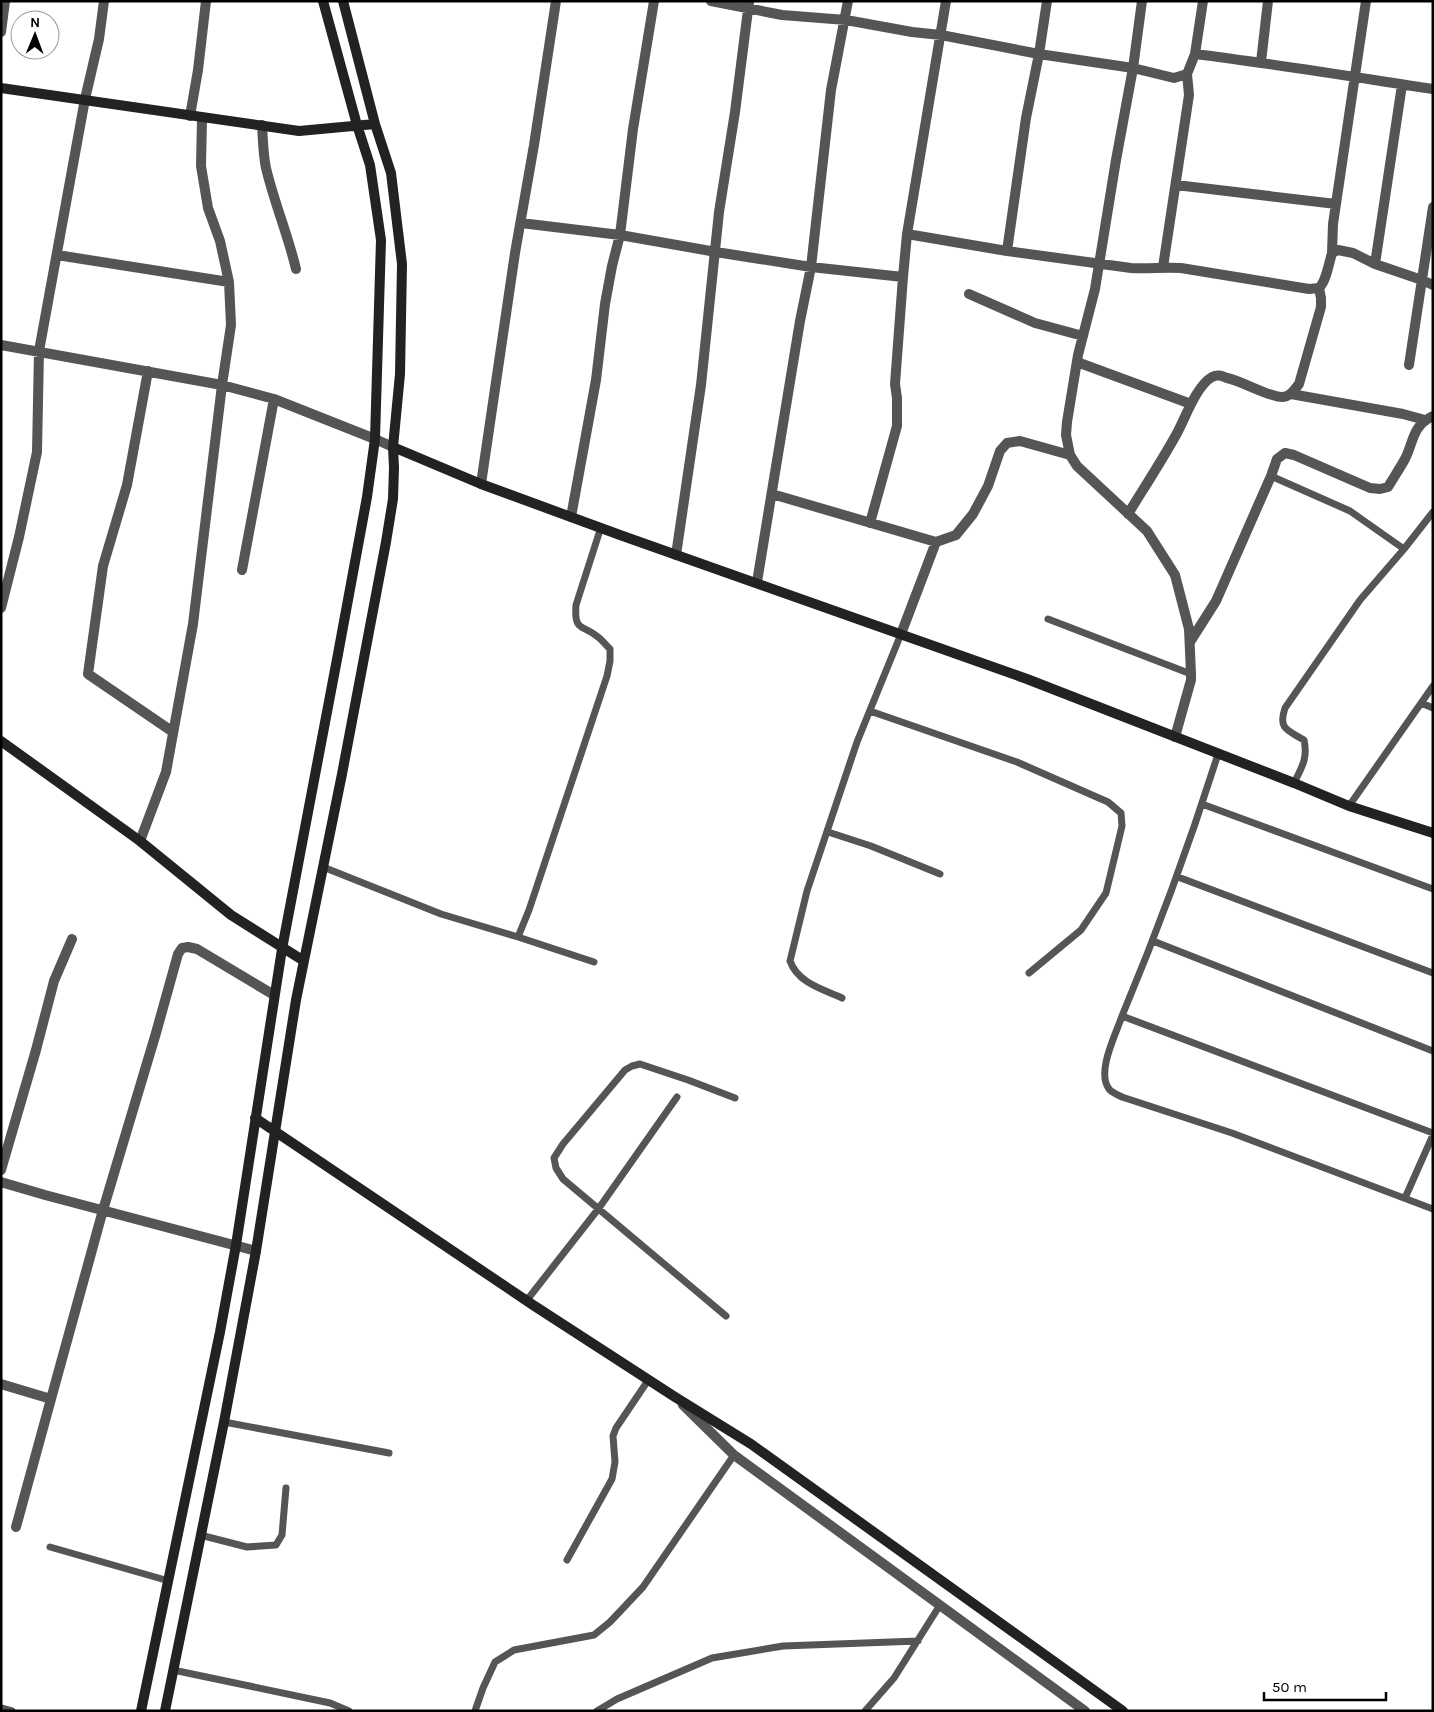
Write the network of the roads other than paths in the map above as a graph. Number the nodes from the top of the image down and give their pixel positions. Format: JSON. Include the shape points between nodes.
{"nodes":[{"id":1,"x":5,"y":1,"type":"edge"},
{"id":2,"x":104,"y":1,"type":"edge"},
{"id":3,"x":206,"y":1,"type":"edge"},
{"id":4,"x":323,"y":1,"type":"edge"},
{"id":5,"x":343,"y":1,"type":"edge"},
{"id":6,"x":556,"y":1,"type":"edge"},
{"id":7,"x":654,"y":1,"type":"edge"},
{"id":8,"x":711,"y":1,"type":"edge"},
{"id":9,"x":848,"y":1,"type":"edge"},
{"id":10,"x":946,"y":1,"type":"edge"},
{"id":11,"x":1047,"y":1,"type":"edge"},
{"id":12,"x":1142,"y":1,"type":"edge"},
{"id":13,"x":1203,"y":1,"type":"edge"},
{"id":14,"x":1268,"y":1,"type":"edge"},
{"id":15,"x":1366,"y":1,"type":"edge"},
{"id":16,"x":748,"y":4,"type":"edge"},
{"id":17,"x":846,"y":20,"type":"junction"},
{"id":18,"x":1,"y":32,"type":"edge"},
{"id":19,"x":940,"y":35,"type":"junction"},
{"id":20,"x":1039,"y":54,"type":"junction"},
{"id":21,"x":1195,"y":54,"type":"junction"},
{"id":22,"x":1260,"y":62,"type":"junction"},
{"id":23,"x":1133,"y":68,"type":"junction"},
{"id":24,"x":1187,"y":74,"type":"junction"},
{"id":25,"x":1354,"y":78,"type":"junction"},
{"id":26,"x":1402,"y":85,"type":"junction"},
{"id":27,"x":1,"y":88,"type":"edge"},
{"id":28,"x":1433,"y":89,"type":"edge"},
{"id":29,"x":86,"y":99,"type":"junction"},
{"id":30,"x":190,"y":116,"type":"junction"},
{"id":31,"x":202,"y":118,"type":"junction"},
{"id":32,"x":374,"y":124,"type":"junction"},
{"id":33,"x":262,"y":125,"type":"junction"},
{"id":34,"x":357,"y":125,"type":"junction"},
{"id":35,"x":1176,"y":184,"type":"junction"},
{"id":36,"x":1336,"y":204,"type":"junction"},
{"id":37,"x":1433,"y":207,"type":"edge"},
{"id":38,"x":521,"y":223,"type":"junction"},
{"id":39,"x":907,"y":234,"type":"junction"},
{"id":40,"x":620,"y":235,"type":"junction"},
{"id":41,"x":1007,"y":251,"type":"junction"},
{"id":42,"x":716,"y":252,"type":"junction"},
{"id":43,"x":1332,"y":253,"type":"junction"},
{"id":44,"x":57,"y":255,"type":"junction"},
{"id":45,"x":1100,"y":264,"type":"junction"},
{"id":46,"x":1375,"y":264,"type":"junction"},
{"id":47,"x":811,"y":267,"type":"junction"},
{"id":48,"x":1163,"y":267,"type":"junction"},
{"id":49,"x":296,"y":269,"type":"dead end"},
{"id":50,"x":903,"y":277,"type":"junction"},
{"id":51,"x":1422,"y":280,"type":"junction"},
{"id":52,"x":229,"y":282,"type":"junction"},
{"id":53,"x":1433,"y":285,"type":"edge"},
{"id":54,"x":1320,"y":288,"type":"junction"},
{"id":55,"x":969,"y":294,"type":"dead end"},
{"id":56,"x":1083,"y":336,"type":"junction"},
{"id":57,"x":1,"y":345,"type":"edge"},
{"id":58,"x":39,"y":351,"type":"junction"},
{"id":59,"x":1077,"y":362,"type":"junction"},
{"id":60,"x":1409,"y":365,"type":"dead end"},
{"id":61,"x":148,"y":371,"type":"junction"},
{"id":62,"x":222,"y":385,"type":"junction"},
{"id":63,"x":1291,"y":394,"type":"junction"},
{"id":64,"x":274,"y":399,"type":"junction"},
{"id":65,"x":1191,"y":404,"type":"junction"},
{"id":66,"x":1429,"y":418,"type":"edge"},
{"id":67,"x":375,"y":439,"type":"junction"},
{"id":68,"x":393,"y":447,"type":"junction"},
{"id":69,"x":1070,"y":455,"type":"junction"},
{"id":70,"x":1271,"y":476,"type":"junction"},
{"id":71,"x":481,"y":484,"type":"junction"},
{"id":72,"x":772,"y":494,"type":"junction"},
{"id":73,"x":1433,"y":512,"type":"edge"},
{"id":74,"x":1128,"y":514,"type":"junction"},
{"id":75,"x":572,"y":517,"type":"junction"},
{"id":76,"x":870,"y":523,"type":"junction"},
{"id":77,"x":601,"y":527,"type":"junction"},
{"id":78,"x":936,"y":542,"type":"junction"},
{"id":79,"x":1404,"y":549,"type":"junction"},
{"id":80,"x":676,"y":554,"type":"junction"},
{"id":81,"x":242,"y":570,"type":"dead end"},
{"id":82,"x":757,"y":582,"type":"junction"},
{"id":83,"x":1,"y":608,"type":"edge"},
{"id":84,"x":1048,"y":619,"type":"dead end"},
{"id":85,"x":901,"y":634,"type":"junction"},
{"id":86,"x":1190,"y":642,"type":"junction"},
{"id":87,"x":1191,"y":674,"type":"junction"},
{"id":88,"x":1433,"y":686,"type":"edge"},
{"id":89,"x":1421,"y":703,"type":"junction"},
{"id":90,"x":1433,"y":708,"type":"edge"},
{"id":91,"x":870,"y":711,"type":"junction"},
{"id":92,"x":173,"y":732,"type":"junction"},
{"id":93,"x":1175,"y":737,"type":"junction"},
{"id":94,"x":1,"y":741,"type":"edge"},
{"id":95,"x":1218,"y":754,"type":"junction"},
{"id":96,"x":1294,"y":783,"type":"junction"},
{"id":97,"x":1202,"y":804,"type":"junction"},
{"id":98,"x":1349,"y":806,"type":"junction"},
{"id":99,"x":828,"y":832,"type":"junction"},
{"id":100,"x":1433,"y":833,"type":"edge"},
{"id":101,"x":140,"y":841,"type":"junction"},
{"id":102,"x":323,"y":867,"type":"junction"},
{"id":103,"x":940,"y":874,"type":"dead end"},
{"id":104,"x":1178,"y":877,"type":"junction"},
{"id":105,"x":1433,"y":890,"type":"edge"},
{"id":106,"x":518,"y":937,"type":"junction"},
{"id":107,"x":72,"y":940,"type":"dead end"},
{"id":108,"x":1154,"y":941,"type":"junction"},
{"id":109,"x":282,"y":948,"type":"junction"},
{"id":110,"x":304,"y":961,"type":"junction"},
{"id":111,"x":594,"y":962,"type":"dead end"},
{"id":112,"x":1029,"y":973,"type":"dead end"},
{"id":113,"x":1433,"y":973,"type":"edge"},
{"id":114,"x":274,"y":995,"type":"junction"},
{"id":115,"x":842,"y":998,"type":"dead end"},
{"id":116,"x":1122,"y":1016,"type":"junction"},
{"id":117,"x":1433,"y":1051,"type":"edge"},
{"id":118,"x":677,"y":1097,"type":"dead end"},
{"id":119,"x":735,"y":1098,"type":"dead end"},
{"id":120,"x":255,"y":1118,"type":"junction"},
{"id":121,"x":274,"y":1131,"type":"junction"},
{"id":122,"x":1433,"y":1134,"type":"edge"},
{"id":123,"x":1,"y":1170,"type":"edge"},
{"id":124,"x":1,"y":1182,"type":"edge"},
{"id":125,"x":1405,"y":1198,"type":"junction"},
{"id":126,"x":598,"y":1208,"type":"junction"},
{"id":127,"x":1433,"y":1209,"type":"edge"},
{"id":128,"x":102,"y":1210,"type":"junction"},
{"id":129,"x":236,"y":1245,"type":"junction"},
{"id":130,"x":256,"y":1251,"type":"junction"},
{"id":131,"x":527,"y":1300,"type":"junction"},
{"id":132,"x":726,"y":1316,"type":"dead end"},
{"id":133,"x":649,"y":1379,"type":"junction"},
{"id":134,"x":1,"y":1384,"type":"edge"},
{"id":135,"x":676,"y":1397,"type":"junction"},
{"id":136,"x":51,"y":1400,"type":"junction"},
{"id":137,"x":224,"y":1422,"type":"junction"},
{"id":138,"x":389,"y":1453,"type":"dead end"},
{"id":139,"x":734,"y":1455,"type":"junction"},
{"id":140,"x":286,"y":1488,"type":"dead end"},
{"id":141,"x":16,"y":1527,"type":"dead end"},
{"id":142,"x":200,"y":1535,"type":"junction"},
{"id":143,"x":50,"y":1547,"type":"dead end"},
{"id":144,"x":567,"y":1560,"type":"dead end"},
{"id":145,"x":168,"y":1581,"type":"junction"},
{"id":146,"x":940,"y":1605,"type":"junction"},
{"id":147,"x":918,"y":1641,"type":"junction"},
{"id":148,"x":173,"y":1670,"type":"junction"},
{"id":149,"x":1,"y":1708,"type":"edge"},
{"id":150,"x":12,"y":1711,"type":"edge"},
{"id":151,"x":141,"y":1711,"type":"edge"},
{"id":152,"x":165,"y":1711,"type":"edge"},
{"id":153,"x":349,"y":1711,"type":"edge"},
{"id":154,"x":475,"y":1711,"type":"edge"},
{"id":155,"x":597,"y":1711,"type":"edge"},
{"id":156,"x":865,"y":1711,"type":"edge"},
{"id":157,"x":1085,"y":1711,"type":"edge"},
{"id":158,"x":1123,"y":1711,"type":"edge"}],
"edges":[{"from":1,"to":18,"type":"street"},
{"from":2,"to":29,"type":"street"},
{"from":3,"to":30,"type":"street"},
{"from":4,"to":34,"type":"main road"},
{"from":5,"to":32,"type":"main road"},
{"from":6,"to":38,"type":"street"},
{"from":7,"to":40,"type":"street","via":[[632,130]]},
{"from":8,"to":16,"type":"street"},
{"from":9,"to":17,"type":"street"},
{"from":10,"to":19,"type":"street"},
{"from":11,"to":20,"type":"street"},
{"from":12,"to":23,"type":"street"},
{"from":13,"to":21,"type":"street"},
{"from":14,"to":22,"type":"street"},
{"from":15,"to":25,"type":"street"},
{"from":16,"to":17,"type":"street","via":[[782,15]]},
{"from":16,"to":42,"type":"street"},
{"from":17,"to":19,"type":"street"},
{"from":17,"to":47,"type":"street","via":[[831,90]]},
{"from":19,"to":20,"type":"street"},
{"from":19,"to":39,"type":"street"},
{"from":20,"to":23,"type":"street"},
{"from":20,"to":41,"type":"street","via":[[1026,118]]},
{"from":21,"to":22,"type":"street"},
{"from":21,"to":24,"type":"street"},
{"from":22,"to":25,"type":"street"},
{"from":23,"to":24,"type":"street","via":[[1174,78]]},
{"from":23,"to":45,"type":"street"},
{"from":24,"to":35,"type":"street","via":[[1189,95]]},
{"from":25,"to":26,"type":"street"},
{"from":25,"to":36,"type":"street"},
{"from":26,"to":28,"type":"street"},
{"from":26,"to":46,"type":"street"},
{"from":27,"to":29,"type":"main road"},
{"from":29,"to":30,"type":"main road"},
{"from":29,"to":44,"type":"street"},
{"from":30,"to":31,"type":"main road"},
{"from":31,"to":33,"type":"main road"},
{"from":31,"to":52,"type":"street","via":[[204,185]]},
{"from":32,"to":34,"type":"main road"},
{"from":32,"to":68,"type":"main road","via":[[391,173],[402,264],[400,374]]},
{"from":33,"to":34,"type":"main road","via":[[299,131]]},
{"from":33,"to":49,"type":"street","via":[[266,166]]},
{"from":34,"to":67,"type":"main road","via":[[370,165],[381,240]]},
{"from":35,"to":36,"type":"street"},
{"from":35,"to":48,"type":"street"},
{"from":36,"to":43,"type":"street"},
{"from":37,"to":51,"type":"street"},
{"from":38,"to":40,"type":"street"},
{"from":38,"to":71,"type":"street"},
{"from":39,"to":41,"type":"street"},
{"from":39,"to":50,"type":"street"},
{"from":40,"to":42,"type":"street"},
{"from":40,"to":75,"type":"street","via":[[612,266]]},
{"from":41,"to":45,"type":"street"},
{"from":42,"to":47,"type":"street"},
{"from":42,"to":80,"type":"street","via":[[702,385]]},
{"from":43,"to":46,"type":"street","via":[[1338,250],[1353,253]]},
{"from":43,"to":54,"type":"street"},
{"from":44,"to":52,"type":"street"},
{"from":44,"to":58,"type":"street"},
{"from":45,"to":48,"type":"street","via":[[1146,269]]},
{"from":45,"to":56,"type":"street"},
{"from":46,"to":51,"type":"street"},
{"from":47,"to":50,"type":"street"},
{"from":47,"to":72,"type":"street"},
{"from":48,"to":54,"type":"street"},
{"from":50,"to":76,"type":"street","via":[[894,384],[898,426]]},
{"from":51,"to":53,"type":"street"},
{"from":51,"to":60,"type":"street"},
{"from":52,"to":62,"type":"street","via":[[231,325]]},
{"from":54,"to":63,"type":"street","via":[[1321,308],[1299,384]]},
{"from":55,"to":56,"type":"street","via":[[1035,323]]},
{"from":56,"to":59,"type":"street"},
{"from":57,"to":58,"type":"street"},
{"from":58,"to":61,"type":"street"},
{"from":58,"to":83,"type":"street","via":[[37,452]]},
{"from":59,"to":65,"type":"street"},
{"from":59,"to":69,"type":"street","via":[[1066,435]]},
{"from":61,"to":62,"type":"street"},
{"from":61,"to":92,"type":"street","via":[[128,485],[102,566],[88,674]]},
{"from":62,"to":64,"type":"street"},
{"from":62,"to":92,"type":"street","via":[[192,624]]},
{"from":63,"to":65,"type":"street","via":[[1282,397],[1218,375],[1204,384]]},
{"from":63,"to":66,"type":"street"},
{"from":64,"to":67,"type":"street"},
{"from":64,"to":81,"type":"street"},
{"from":65,"to":74,"type":"street","via":[[1177,434]]},
{"from":66,"to":70,"type":"street","via":[[1413,435],[1388,487],[1370,488],[1284,453],[1277,460]]},
{"from":67,"to":68,"type":"street"},
{"from":67,"to":109,"type":"main road"},
{"from":68,"to":71,"type":"main road"},
{"from":68,"to":102,"type":"main road","via":[[393,498],[386,542]]},
{"from":69,"to":74,"type":"street","via":[[1077,466]]},
{"from":69,"to":78,"type":"street","via":[[1020,441],[1007,443],[1000,451],[974,514],[956,535]]},
{"from":70,"to":79,"type":"lane","via":[[1350,512]]},
{"from":70,"to":86,"type":"street","via":[[1216,601]]},
{"from":71,"to":75,"type":"main road"},
{"from":72,"to":76,"type":"street"},
{"from":72,"to":82,"type":"street"},
{"from":73,"to":79,"type":"lane"},
{"from":74,"to":86,"type":"street","via":[[1147,531],[1175,575],[1190,629]]},
{"from":75,"to":77,"type":"main road"},
{"from":76,"to":78,"type":"street"},
{"from":77,"to":80,"type":"main road"},
{"from":77,"to":106,"type":"lane","via":[[575,617],[579,626],[598,636],[610,648],[607,676]]},
{"from":78,"to":85,"type":"street"},
{"from":79,"to":96,"type":"lane","via":[[1360,600],[1286,708],[1284,729],[1304,740],[1306,750]]},
{"from":80,"to":82,"type":"main road"},
{"from":82,"to":85,"type":"main road"},
{"from":84,"to":87,"type":"lane"},
{"from":85,"to":91,"type":"lane"},
{"from":85,"to":93,"type":"main road"},
{"from":86,"to":87,"type":"street"},
{"from":87,"to":93,"type":"street"},
{"from":88,"to":89,"type":"lane"},
{"from":89,"to":90,"type":"lane"},
{"from":89,"to":98,"type":"lane"},
{"from":91,"to":99,"type":"lane"},
{"from":91,"to":112,"type":"lane","via":[[1017,762],[1108,802],[1121,813],[1122,826],[1106,893],[1081,930]]},
{"from":92,"to":101,"type":"street","via":[[166,772]]},
{"from":93,"to":95,"type":"main road"},
{"from":94,"to":101,"type":"main road"},
{"from":95,"to":96,"type":"main road"},
{"from":95,"to":97,"type":"lane"},
{"from":96,"to":98,"type":"main road"},
{"from":97,"to":104,"type":"lane"},
{"from":97,"to":105,"type":"lane"},
{"from":98,"to":100,"type":"main road"},
{"from":99,"to":103,"type":"lane"},
{"from":99,"to":115,"type":"lane","via":[[807,891],[790,961],[803,980]]},
{"from":101,"to":109,"type":"main road","via":[[230,915]]},
{"from":102,"to":106,"type":"lane","via":[[441,914]]},
{"from":102,"to":110,"type":"main road"},
{"from":104,"to":108,"type":"lane"},
{"from":104,"to":113,"type":"lane"},
{"from":106,"to":111,"type":"lane"},
{"from":107,"to":123,"type":"street","via":[[54,981]]},
{"from":108,"to":116,"type":"lane"},
{"from":108,"to":117,"type":"lane"},
{"from":109,"to":110,"type":"main road"},
{"from":109,"to":114,"type":"main road"},
{"from":110,"to":121,"type":"main road"},
{"from":114,"to":120,"type":"main road"},
{"from":114,"to":128,"type":"street","via":[[197,949],[182,948]]},
{"from":116,"to":122,"type":"lane"},
{"from":116,"to":125,"type":"lane","via":[[1103,1076],[1109,1090]]},
{"from":118,"to":126,"type":"lane"},
{"from":119,"to":126,"type":"lane","via":[[640,1064],[625,1070],[554,1158],[563,1179]]},
{"from":120,"to":121,"type":"main road"},
{"from":120,"to":129,"type":"main road"},
{"from":121,"to":130,"type":"main road"},
{"from":121,"to":131,"type":"main road"},
{"from":122,"to":125,"type":"lane"},
{"from":124,"to":128,"type":"street"},
{"from":125,"to":127,"type":"lane"},
{"from":126,"to":131,"type":"lane"},
{"from":126,"to":132,"type":"lane"},
{"from":128,"to":129,"type":"street"},
{"from":128,"to":136,"type":"street"},
{"from":129,"to":130,"type":"street"},
{"from":129,"to":145,"type":"main road"},
{"from":130,"to":137,"type":"main road"},
{"from":131,"to":133,"type":"main road"},
{"from":133,"to":135,"type":"main road"},
{"from":133,"to":144,"type":"lane","via":[[616,1428],[612,1479]]},
{"from":134,"to":136,"type":"street"},
{"from":135,"to":139,"type":"street"},
{"from":135,"to":158,"type":"main road","via":[[751,1444]]},
{"from":136,"to":141,"type":"street"},
{"from":137,"to":138,"type":"lane"},
{"from":137,"to":142,"type":"main road"},
{"from":139,"to":146,"type":"street"},
{"from":139,"to":154,"type":"lane","via":[[643,1587],[610,1622],[594,1635],[514,1650],[495,1662]]},
{"from":140,"to":142,"type":"lane","via":[[282,1534],[276,1545],[247,1547]]},
{"from":142,"to":148,"type":"main road"},
{"from":143,"to":145,"type":"lane"},
{"from":145,"to":151,"type":"main road"},
{"from":146,"to":147,"type":"lane"},
{"from":146,"to":157,"type":"street"},
{"from":147,"to":155,"type":"lane","via":[[783,1646],[712,1658],[617,1699]]},
{"from":147,"to":156,"type":"lane","via":[[894,1678]]},
{"from":148,"to":152,"type":"main road"},
{"from":148,"to":153,"type":"lane","via":[[330,1703]]},
{"from":149,"to":150,"type":"lane"}]}
